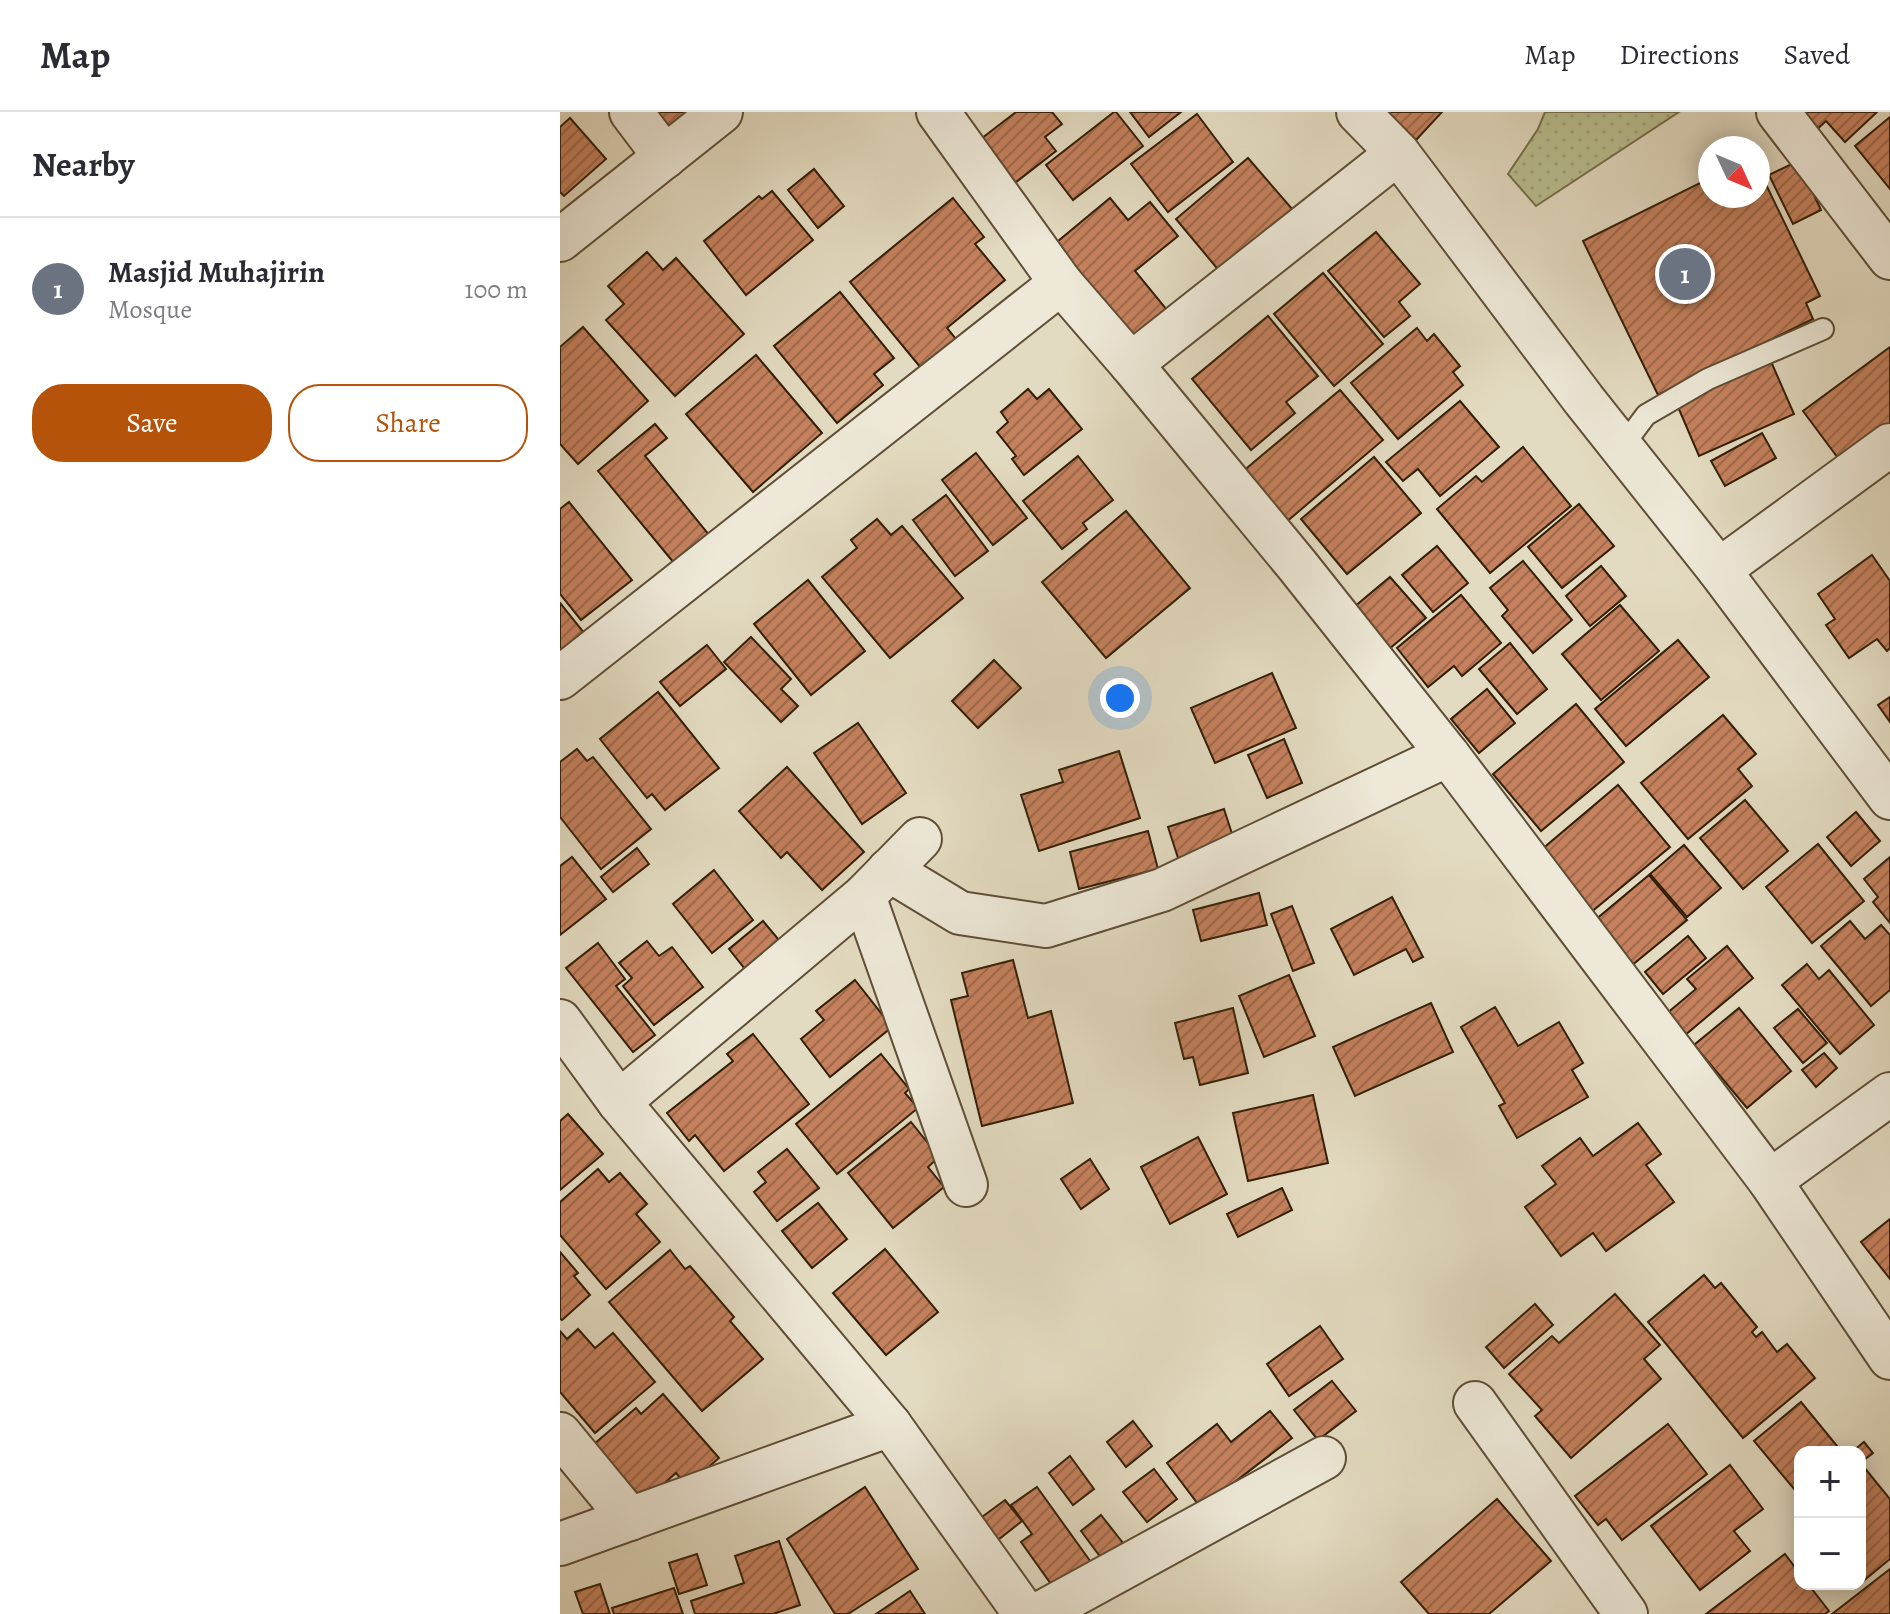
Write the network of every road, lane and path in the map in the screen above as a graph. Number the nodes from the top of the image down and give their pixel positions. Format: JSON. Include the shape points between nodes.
{"nodes":[{"id":1,"x":631,"y":112,"type":"edge"},
{"id":2,"x":721,"y":112,"type":"edge"},
{"id":3,"x":938,"y":112,"type":"edge"},
{"id":4,"x":1358,"y":112,"type":"edge"},
{"id":5,"x":1778,"y":112,"type":"edge"},
{"id":6,"x":1398,"y":153,"type":"junction"},
{"id":7,"x":665,"y":157,"type":"junction"},
{"id":8,"x":560,"y":240,"type":"edge"},
{"id":9,"x":1890,"y":258,"type":"edge"},
{"id":10,"x":1061,"y":283,"type":"junction"},
{"id":11,"x":1823,"y":329,"type":"dead end"},
{"id":12,"x":1131,"y":364,"type":"junction"},
{"id":13,"x":1890,"y":445,"type":"edge"},
{"id":14,"x":1622,"y":447,"type":"junction"},
{"id":15,"x":1719,"y":570,"type":"junction"},
{"id":16,"x":560,"y":678,"type":"edge"},
{"id":17,"x":1448,"y":755,"type":"junction"},
{"id":18,"x":1890,"y":798,"type":"edge"},
{"id":19,"x":920,"y":839,"type":"dead end"},
{"id":20,"x":877,"y":883,"type":"junction"},
{"id":21,"x":560,"y":1021,"type":"edge"},
{"id":22,"x":1890,"y":1094,"type":"edge"},
{"id":23,"x":619,"y":1102,"type":"junction"},
{"id":24,"x":1770,"y":1181,"type":"junction"},
{"id":25,"x":966,"y":1185,"type":"dead end"},
{"id":26,"x":1890,"y":1358,"type":"edge"},
{"id":27,"x":1475,"y":1403,"type":"dead end"},
{"id":28,"x":890,"y":1425,"type":"junction"},
{"id":29,"x":560,"y":1434,"type":"edge"},
{"id":30,"x":1324,"y":1458,"type":"dead end"},
{"id":31,"x":630,"y":1519,"type":"junction"},
{"id":32,"x":560,"y":1544,"type":"edge"},
{"id":33,"x":1025,"y":1614,"type":"edge"},
{"id":34,"x":1039,"y":1614,"type":"edge"},
{"id":35,"x":1626,"y":1614,"type":"edge"}],
"edges":[{"from":1,"to":7,"type":"street"},
{"from":2,"to":7,"type":"street"},
{"from":3,"to":10,"type":"street"},
{"from":4,"to":6,"type":"street"},
{"from":5,"to":9,"type":"street"},
{"from":6,"to":12,"type":"street"},
{"from":6,"to":14,"type":"street"},
{"from":7,"to":8,"type":"street"},
{"from":10,"to":12,"type":"street"},
{"from":10,"to":16,"type":"street"},
{"from":11,"to":14,"type":"lane","via":[[1708,379],[1646,415]]},
{"from":12,"to":17,"type":"street"},
{"from":13,"to":15,"type":"street"},
{"from":14,"to":15,"type":"street"},
{"from":15,"to":18,"type":"street"},
{"from":17,"to":20,"type":"street","via":[[1162,890],[1046,926],[960,913]]},
{"from":17,"to":24,"type":"street"},
{"from":19,"to":20,"type":"street"},
{"from":20,"to":23,"type":"street"},
{"from":20,"to":25,"type":"street"},
{"from":21,"to":23,"type":"street"},
{"from":22,"to":24,"type":"street"},
{"from":23,"to":28,"type":"street"},
{"from":24,"to":26,"type":"street"},
{"from":27,"to":35,"type":"street"},
{"from":28,"to":31,"type":"street"},
{"from":28,"to":33,"type":"street"},
{"from":29,"to":31,"type":"street"},
{"from":30,"to":34,"type":"street"},
{"from":31,"to":32,"type":"street"}]}
